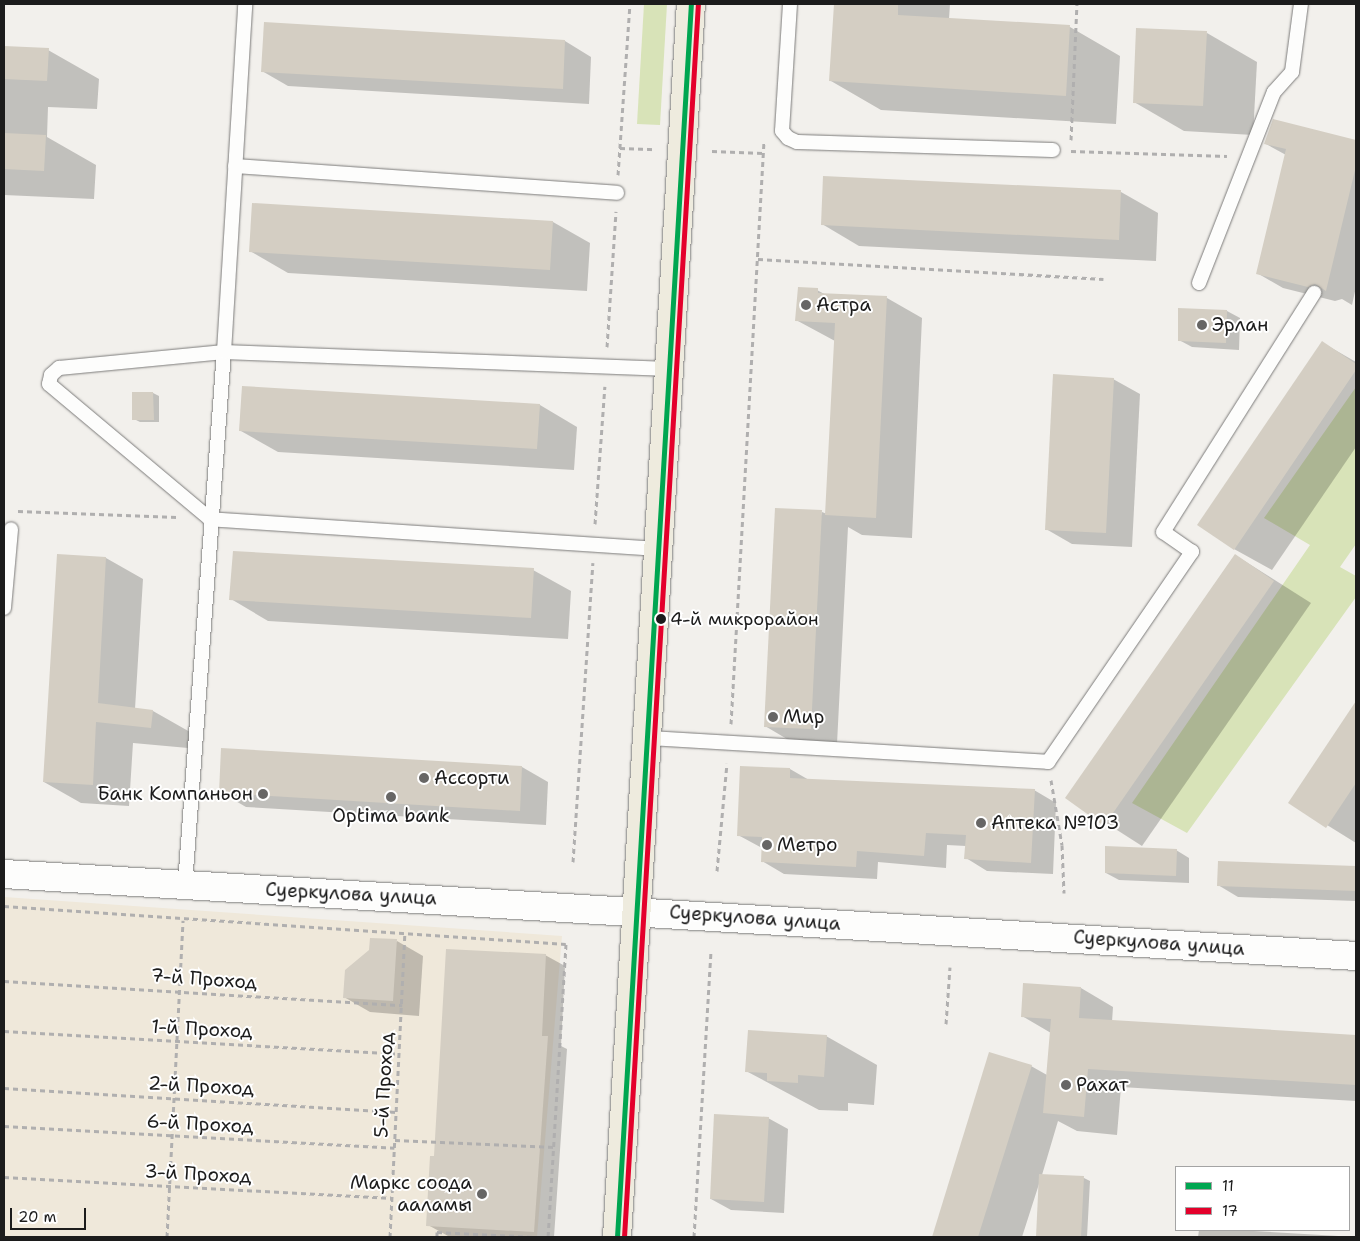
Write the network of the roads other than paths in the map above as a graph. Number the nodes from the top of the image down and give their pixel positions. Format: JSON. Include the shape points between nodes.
{"nodes":[{"id":1,"x":245,"y":4,"type":"edge"},
{"id":2,"x":691,"y":4,"type":"edge"},
{"id":3,"x":790,"y":4,"type":"edge"},
{"id":4,"x":1301,"y":4,"type":"edge"},
{"id":5,"x":1053,"y":150,"type":"road end"},
{"id":6,"x":235,"y":166,"type":"junction"},
{"id":7,"x":617,"y":193,"type":"road end"},
{"id":8,"x":1199,"y":283,"type":"dead end"},
{"id":9,"x":1314,"y":293,"type":"dead end"},
{"id":10,"x":224,"y":352,"type":"junction"},
{"id":11,"x":670,"y":370,"type":"junction"},
{"id":12,"x":210,"y":519,"type":"junction"},
{"id":13,"x":11,"y":529,"type":"dead end"},
{"id":14,"x":659,"y":549,"type":"junction"},
{"id":15,"x":4,"y":608,"type":"edge"},
{"id":16,"x":648,"y":738,"type":"junction"},
{"id":17,"x":4,"y":874,"type":"edge"},
{"id":18,"x":184,"y":884,"type":"junction"},
{"id":19,"x":637,"y":910,"type":"junction"},
{"id":20,"x":1356,"y":956,"type":"edge"},
{"id":21,"x":617,"y":1237,"type":"edge"}],
"edges":[{"from":1,"to":6,"type":"lane"},
{"from":2,"to":11,"type":"main road"},
{"from":3,"to":5,"type":"lane","via":[[782,131],[788,138],[797,142]]},
{"from":4,"to":8,"type":"lane","via":[[1292,72],[1274,92]]},
{"from":6,"to":7,"type":"lane"},
{"from":6,"to":10,"type":"lane"},
{"from":9,"to":16,"type":"lane","via":[[1162,532],[1192,552],[1048,762]]},
{"from":10,"to":11,"type":"lane"},
{"from":10,"to":12,"type":"lane"},
{"from":10,"to":12,"type":"lane","via":[[59,368],[52,374],[49,384]]},
{"from":11,"to":14,"type":"main road"},
{"from":12,"to":14,"type":"lane"},
{"from":12,"to":18,"type":"lane"},
{"from":13,"to":15,"type":"lane"},
{"from":14,"to":16,"type":"main road"},
{"from":16,"to":19,"type":"main road"},
{"from":17,"to":18,"type":"main road","name":"Суеркулова улица"},
{"from":18,"to":19,"type":"main road","name":"Суеркулова улица"},
{"from":19,"to":20,"type":"main road","name":"Суеркулова улица"},
{"from":19,"to":21,"type":"main road"}]}
